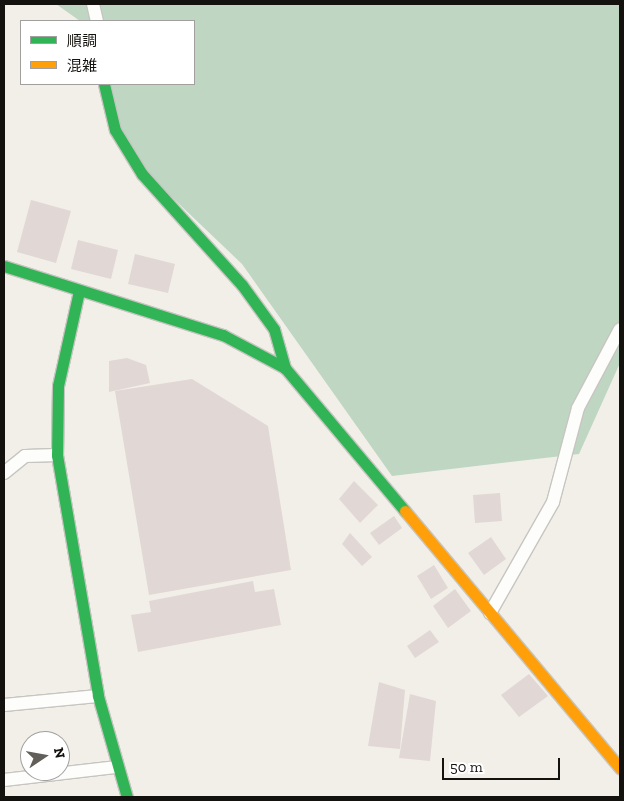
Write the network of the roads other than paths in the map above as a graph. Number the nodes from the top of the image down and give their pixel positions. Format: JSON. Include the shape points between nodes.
{"nodes":[{"id":1,"x":93,"y":4,"type":"edge"},
{"id":2,"x":96,"y":20,"type":"edge"},
{"id":3,"x":104,"y":85,"type":"edge"},
{"id":4,"x":4,"y":266,"type":"edge"},
{"id":5,"x":79,"y":291,"type":"junction"},
{"id":6,"x":620,"y":329,"type":"edge"},
{"id":7,"x":285,"y":368,"type":"junction"},
{"id":8,"x":57,"y":455,"type":"junction"},
{"id":9,"x":4,"y":474,"type":"edge"},
{"id":10,"x":490,"y":613,"type":"junction"},
{"id":11,"x":98,"y":696,"type":"junction"},
{"id":12,"x":4,"y":705,"type":"edge"},
{"id":13,"x":117,"y":767,"type":"junction"},
{"id":14,"x":620,"y":768,"type":"edge"},
{"id":15,"x":4,"y":780,"type":"edge"},
{"id":16,"x":127,"y":797,"type":"edge"}],
"edges":[{"from":1,"to":2,"type":"street"},
{"from":3,"to":7,"type":"street","via":[[114,130],[138,168],[242,285],[274,328]]},
{"from":4,"to":5,"type":"street"},
{"from":5,"to":7,"type":"street","via":[[223,335]]},
{"from":5,"to":8,"type":"street","via":[[58,386]]},
{"from":6,"to":10,"type":"street","via":[[578,408],[553,502]]},
{"from":7,"to":10,"type":"street"},
{"from":8,"to":9,"type":"street","via":[[25,456]]},
{"from":8,"to":11,"type":"street"},
{"from":10,"to":14,"type":"street"},
{"from":11,"to":12,"type":"street"},
{"from":11,"to":13,"type":"street"},
{"from":13,"to":15,"type":"street"},
{"from":13,"to":16,"type":"street"}]}
